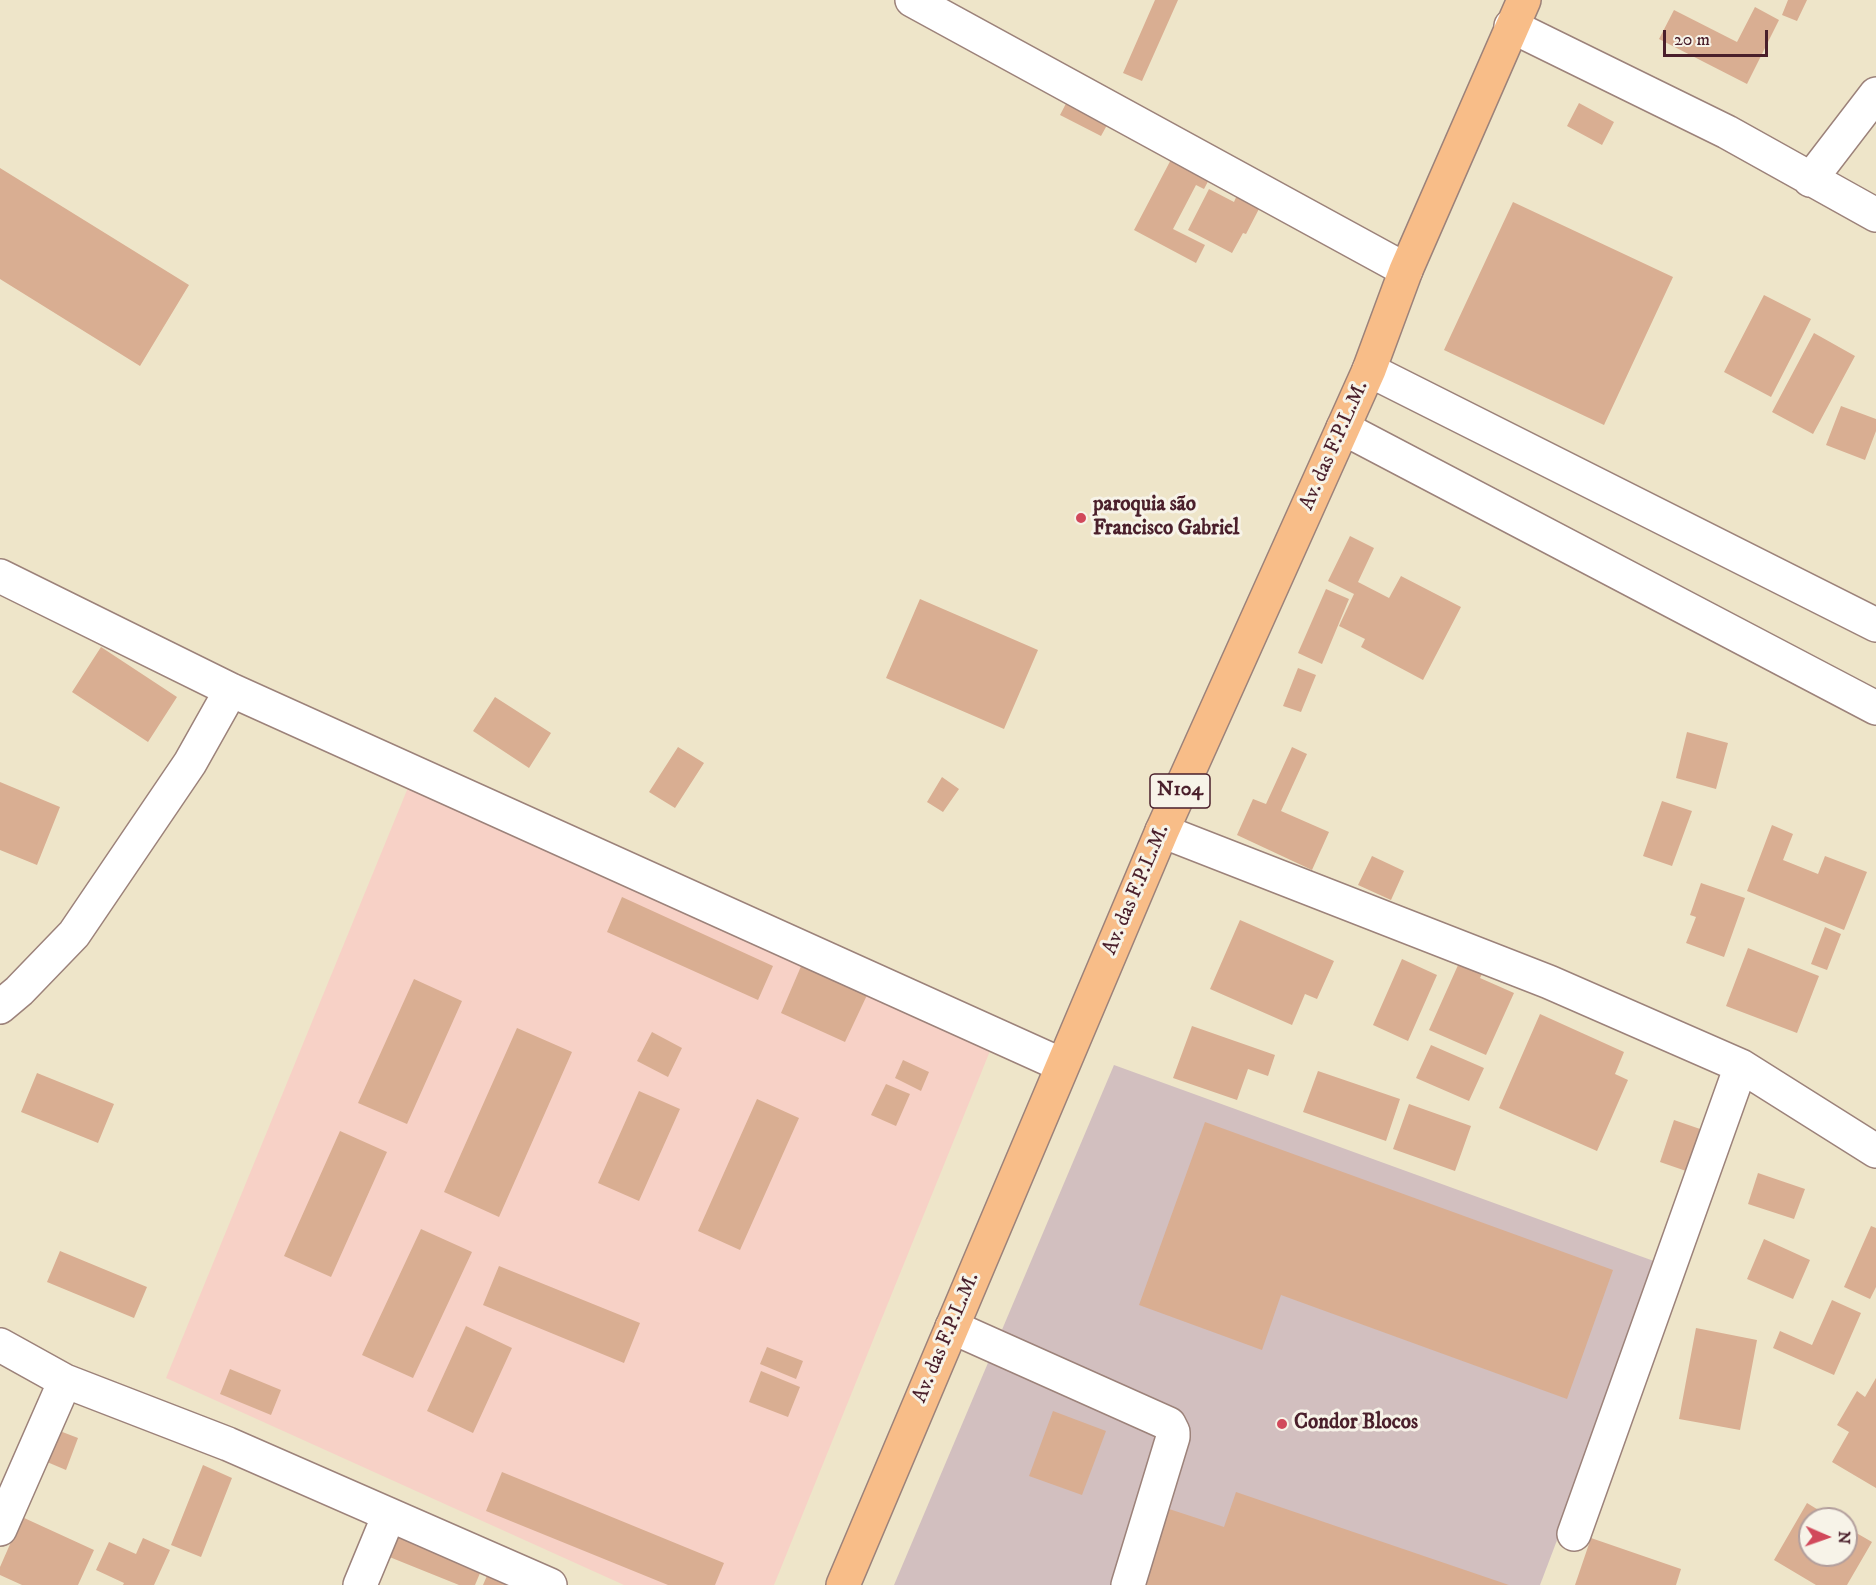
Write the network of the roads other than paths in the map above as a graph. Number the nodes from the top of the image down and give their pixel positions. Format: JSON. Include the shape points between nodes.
{"nodes":[{"id":1,"x":912,"y":0,"type":"edge"},
{"id":2,"x":1517,"y":13,"type":"edge"},
{"id":3,"x":1876,"y":94,"type":"edge"},
{"id":4,"x":1810,"y":180,"type":"junction"},
{"id":5,"x":1876,"y":215,"type":"edge"},
{"id":6,"x":1406,"y":270,"type":"junction"},
{"id":7,"x":1369,"y":370,"type":"junction"},
{"id":8,"x":1343,"y":428,"type":"junction"},
{"id":9,"x":0,"y":576,"type":"edge"},
{"id":10,"x":1876,"y":625,"type":"edge"},
{"id":11,"x":231,"y":690,"type":"junction"},
{"id":12,"x":1876,"y":708,"type":"edge"},
{"id":13,"x":1162,"y":831,"type":"junction"},
{"id":14,"x":0,"y":1007,"type":"edge"},
{"id":15,"x":1062,"y":1065,"type":"junction"},
{"id":16,"x":1741,"y":1066,"type":"junction"},
{"id":17,"x":1876,"y":1151,"type":"edge"},
{"id":18,"x":952,"y":1327,"type":"junction"},
{"id":19,"x":0,"y":1345,"type":"edge"},
{"id":20,"x":65,"y":1381,"type":"junction"},
{"id":21,"x":389,"y":1515,"type":"junction"},
{"id":22,"x":0,"y":1529,"type":"edge"},
{"id":23,"x":1574,"y":1534,"type":"dead end"},
{"id":24,"x":360,"y":1585,"type":"edge"},
{"id":25,"x":550,"y":1585,"type":"edge"},
{"id":26,"x":843,"y":1585,"type":"edge"},
{"id":27,"x":1128,"y":1585,"type":"edge"}],
"edges":[{"from":1,"to":6,"type":"street"},
{"from":2,"to":4,"type":"street"},
{"from":2,"to":6,"type":"main road","name":"Av. das F.P.L.M.","number":"N104"},
{"from":3,"to":4,"type":"street"},
{"from":4,"to":5,"type":"street"},
{"from":6,"to":7,"type":"main road","name":"Av. das F.P.L.M.","number":"N104"},
{"from":7,"to":8,"type":"main road","name":"Av. das F.P.L.M.","number":"N104"},
{"from":7,"to":10,"type":"street"},
{"from":8,"to":12,"type":"street"},
{"from":8,"to":13,"type":"main road","name":"Av. das F.P.L.M.","number":"N104"},
{"from":9,"to":11,"type":"street"},
{"from":11,"to":14,"type":"street","via":[[189,763],[74,934]]},
{"from":11,"to":15,"type":"street"},
{"from":13,"to":15,"type":"main road","name":"Av. das F.P.L.M.","number":"N104"},
{"from":13,"to":16,"type":"street","via":[[1549,982]]},
{"from":15,"to":18,"type":"main road","name":"Av. das F.P.L.M.","number":"N104"},
{"from":16,"to":17,"type":"street"},
{"from":16,"to":23,"type":"street"},
{"from":18,"to":26,"type":"main road","name":"Av. das F.P.L.M.","number":"N104"},
{"from":18,"to":27,"type":"street","via":[[1170,1424],[1173,1437]]},
{"from":19,"to":20,"type":"street"},
{"from":20,"to":21,"type":"street","via":[[228,1444]]},
{"from":20,"to":22,"type":"street"},
{"from":21,"to":24,"type":"street"},
{"from":21,"to":25,"type":"street"}]}
